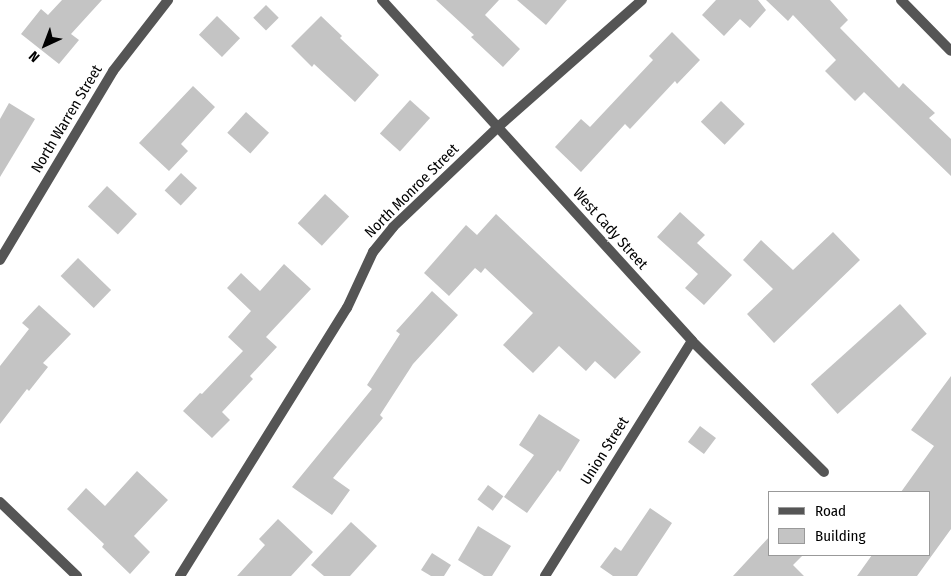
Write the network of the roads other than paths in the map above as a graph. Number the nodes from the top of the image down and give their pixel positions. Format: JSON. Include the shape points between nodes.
{"nodes":[{"id":1,"x":168,"y":0,"type":"edge"},
{"id":2,"x":382,"y":0,"type":"edge"},
{"id":3,"x":642,"y":0,"type":"edge"},
{"id":4,"x":901,"y":0,"type":"edge"},
{"id":5,"x":951,"y":51,"type":"edge"},
{"id":6,"x":498,"y":127,"type":"junction"},
{"id":7,"x":0,"y":260,"type":"edge"},
{"id":8,"x":692,"y":342,"type":"junction"},
{"id":9,"x":824,"y":472,"type":"dead end"},
{"id":10,"x":0,"y":502,"type":"edge"},
{"id":11,"x":77,"y":576,"type":"edge"},
{"id":12,"x":180,"y":576,"type":"edge"},
{"id":13,"x":545,"y":576,"type":"edge"}],
"edges":[{"from":1,"to":7,"type":"street","name":"North Warren Street","via":[[113,71]]},
{"from":2,"to":6,"type":"street","name":"West Cady Street"},
{"from":3,"to":6,"type":"street","name":"North Monroe Street"},
{"from":4,"to":5,"type":"street"},
{"from":6,"to":8,"type":"street","name":"West Cady Street"},
{"from":6,"to":12,"type":"street","name":"North Monroe Street","via":[[393,227],[373,252],[348,308]]},
{"from":8,"to":9,"type":"street","name":"West Cady Street"},
{"from":8,"to":13,"type":"street","name":"Union Street"},
{"from":10,"to":11,"type":"street"}]}
